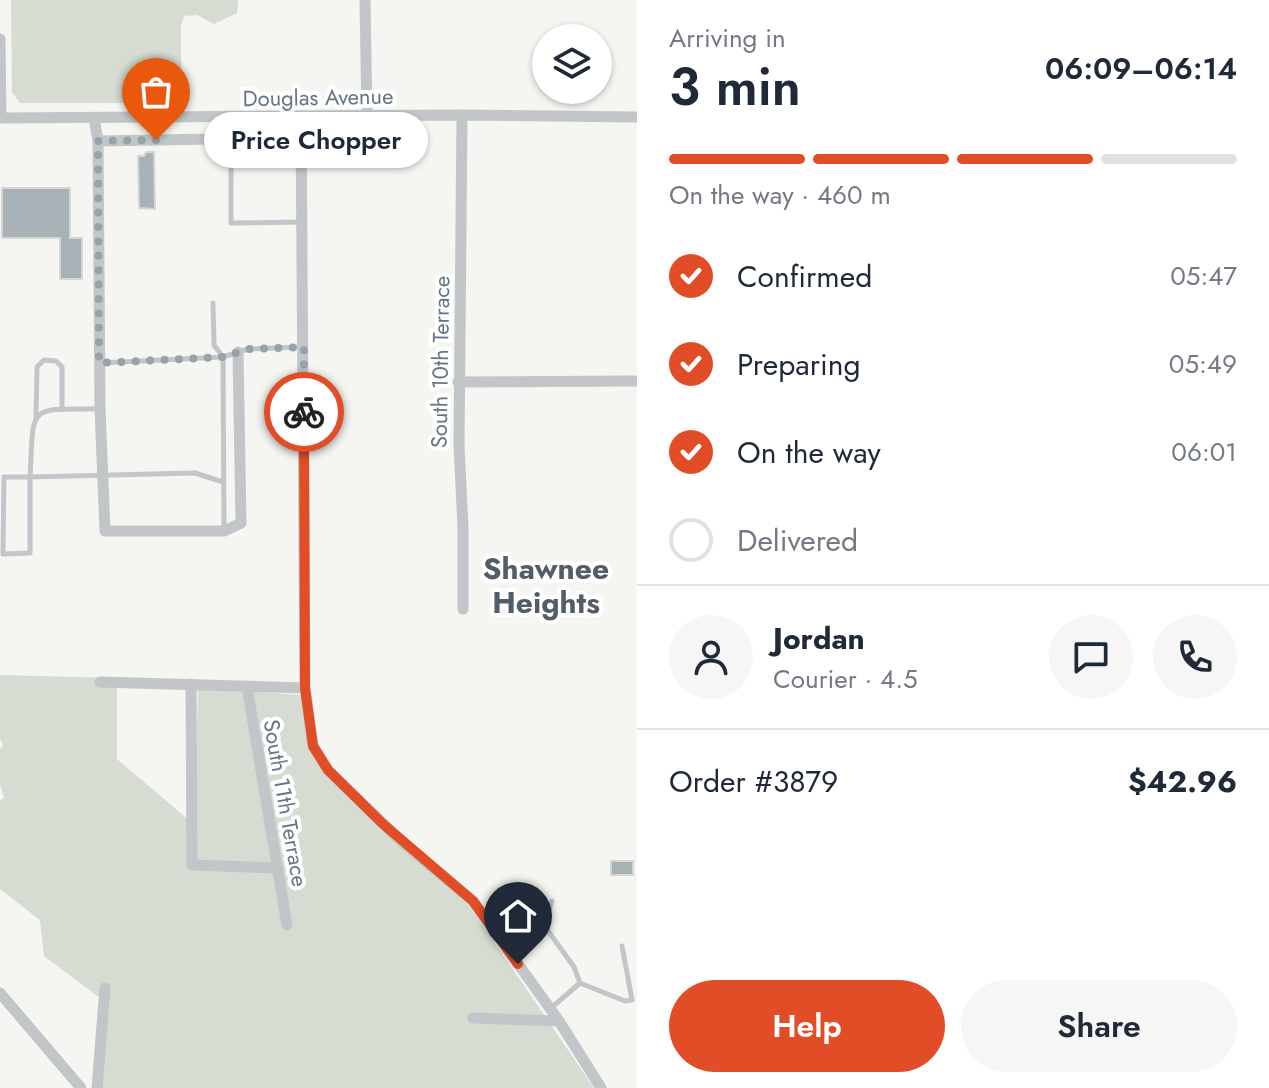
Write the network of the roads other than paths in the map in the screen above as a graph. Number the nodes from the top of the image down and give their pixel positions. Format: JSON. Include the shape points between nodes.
{"nodes":[{"id":1,"x":365,"y":0,"type":"edge"},
{"id":2,"x":0,"y":39,"type":"edge"},
{"id":3,"x":462,"y":115,"type":"junction"},
{"id":4,"x":367,"y":117,"type":"junction"},
{"id":5,"x":637,"y":117,"type":"edge"},
{"id":6,"x":1,"y":118,"type":"edge"},
{"id":7,"x":94,"y":118,"type":"junction"},
{"id":8,"x":231,"y":118,"type":"junction"},
{"id":9,"x":301,"y":118,"type":"junction"},
{"id":10,"x":214,"y":139,"type":"dead end"},
{"id":11,"x":98,"y":141,"type":"junction"},
{"id":12,"x":302,"y":222,"type":"junction"},
{"id":13,"x":213,"y":303,"type":"dead end"},
{"id":14,"x":304,"y":347,"type":"junction"},
{"id":15,"x":238,"y":352,"type":"junction"},
{"id":16,"x":223,"y":357,"type":"junction"},
{"id":17,"x":99,"y":363,"type":"junction"},
{"id":18,"x":637,"y":381,"type":"edge"},
{"id":19,"x":458,"y":382,"type":"junction"},
{"id":20,"x":62,"y":409,"type":"junction"},
{"id":21,"x":100,"y":409,"type":"junction"},
{"id":22,"x":36,"y":417,"type":"junction"},
{"id":23,"x":102,"y":474,"type":"junction"},
{"id":24,"x":30,"y":477,"type":"junction"},
{"id":25,"x":223,"y":482,"type":"junction"},
{"id":26,"x":224,"y":531,"type":"junction"},
{"id":27,"x":463,"y":609,"type":"dead end"},
{"id":28,"x":100,"y":682,"type":"dead end"},
{"id":29,"x":191,"y":684,"type":"junction"},
{"id":30,"x":247,"y":687,"type":"junction"},
{"id":31,"x":305,"y":688,"type":"junction"},
{"id":32,"x":277,"y":868,"type":"junction"},
{"id":33,"x":552,"y":901,"type":"dead end"},
{"id":34,"x":287,"y":925,"type":"dead end"},
{"id":35,"x":622,"y":946,"type":"dead end"},
{"id":36,"x":580,"y":983,"type":"junction"},
{"id":37,"x":105,"y":988,"type":"dead end"},
{"id":38,"x":0,"y":993,"type":"edge"},
{"id":39,"x":550,"y":1008,"type":"junction"},
{"id":40,"x":473,"y":1018,"type":"dead end"},
{"id":41,"x":559,"y":1021,"type":"junction"},
{"id":42,"x":81,"y":1088,"type":"edge"},
{"id":43,"x":97,"y":1088,"type":"edge"},
{"id":44,"x":601,"y":1088,"type":"edge"}],
"edges":[{"from":1,"to":4,"type":"street"},
{"from":2,"to":6,"type":"street"},
{"from":3,"to":4,"type":"street","name":"Douglas Avenue"},
{"from":3,"to":5,"type":"street","name":"Douglas Avenue"},
{"from":3,"to":19,"type":"street","name":"South 10th Terrace"},
{"from":4,"to":9,"type":"street","name":"Douglas Avenue"},
{"from":6,"to":7,"type":"street","name":"Douglas Avenue"},
{"from":7,"to":8,"type":"street","name":"Douglas Avenue"},
{"from":7,"to":11,"type":"street"},
{"from":8,"to":9,"type":"street","name":"Douglas Avenue"},
{"from":8,"to":12,"type":"lane","via":[[231,223]]},
{"from":9,"to":12,"type":"street"},
{"from":10,"to":11,"type":"street"},
{"from":11,"to":17,"type":"street"},
{"from":12,"to":14,"type":"street"},
{"from":13,"to":16,"type":"lane","via":[[214,345]]},
{"from":14,"to":15,"type":"lane"},
{"from":14,"to":31,"type":"street"},
{"from":15,"to":16,"type":"lane"},
{"from":15,"to":26,"type":"street","via":[[241,523]]},
{"from":16,"to":17,"type":"lane"},
{"from":16,"to":25,"type":"lane"},
{"from":17,"to":21,"type":"street"},
{"from":18,"to":19,"type":"street"},
{"from":19,"to":27,"type":"street","name":"South 10th Terrace"},
{"from":20,"to":21,"type":"lane"},
{"from":20,"to":22,"type":"lane"},
{"from":20,"to":22,"type":"lane","via":[[62,367],[44,360],[37,367]]},
{"from":21,"to":23,"type":"street"},
{"from":22,"to":24,"type":"lane"},
{"from":23,"to":24,"type":"lane"},
{"from":23,"to":25,"type":"lane","via":[[195,473]]},
{"from":23,"to":26,"type":"street","via":[[105,531]]},
{"from":24,"to":24,"type":"lane","via":[[4,477],[3,554],[30,553]]},
{"from":25,"to":26,"type":"lane"},
{"from":28,"to":29,"type":"street"},
{"from":29,"to":30,"type":"street"},
{"from":29,"to":32,"type":"street","via":[[192,865]]},
{"from":30,"to":31,"type":"street"},
{"from":30,"to":32,"type":"street","name":"South 11th Terrace"},
{"from":31,"to":39,"type":"street","via":[[313,746],[328,770],[473,901]]},
{"from":32,"to":34,"type":"street","name":"South 11th Terrace"},
{"from":33,"to":36,"type":"lane","via":[[546,928]]},
{"from":35,"to":36,"type":"lane","via":[[632,1000]]},
{"from":36,"to":39,"type":"lane"},
{"from":37,"to":43,"type":"street"},
{"from":38,"to":42,"type":"street"},
{"from":39,"to":41,"type":"street"},
{"from":40,"to":41,"type":"street"},
{"from":41,"to":44,"type":"street"}]}
